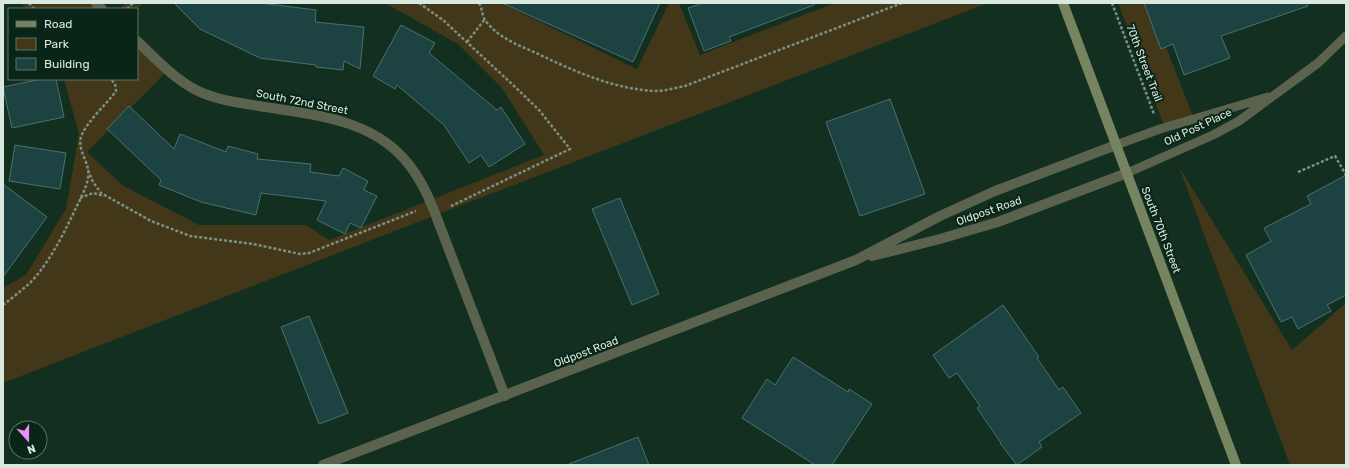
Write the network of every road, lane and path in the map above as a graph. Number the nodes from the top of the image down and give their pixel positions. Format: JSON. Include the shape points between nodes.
{"nodes":[{"id":1,"x":419,"y":3,"type":"edge"},
{"id":2,"x":902,"y":3,"type":"edge"},
{"id":3,"x":1063,"y":3,"type":"edge"},
{"id":4,"x":1112,"y":3,"type":"edge"},
{"id":5,"x":480,"y":4,"type":"edge"},
{"id":6,"x":484,"y":19,"type":"junction"},
{"id":7,"x":1346,"y":36,"type":"edge"},
{"id":8,"x":138,"y":42,"type":"edge"},
{"id":9,"x":467,"y":42,"type":"junction"},
{"id":10,"x":112,"y":80,"type":"edge"},
{"id":11,"x":1275,"y":94,"type":"junction"},
{"id":12,"x":1160,"y":129,"type":"junction"},
{"id":13,"x":1116,"y":145,"type":"junction"},
{"id":14,"x":88,"y":170,"type":"junction"},
{"id":15,"x":1298,"y":172,"type":"dead end"},
{"id":16,"x":1127,"y":173,"type":"junction"},
{"id":17,"x":1346,"y":175,"type":"edge"},
{"id":18,"x":106,"y":196,"type":"junction"},
{"id":19,"x":80,"y":198,"type":"junction"},
{"id":20,"x":434,"y":208,"type":"junction"},
{"id":21,"x":856,"y":260,"type":"junction"},
{"id":22,"x":3,"y":305,"type":"edge"},
{"id":23,"x":505,"y":396,"type":"junction"},
{"id":24,"x":323,"y":465,"type":"edge"},
{"id":25,"x":1236,"y":465,"type":"edge"}],
"edges":[{"from":1,"to":9,"type":"path"},
{"from":2,"to":6,"type":"path","via":[[685,86],[657,91],[610,83],[574,72],[512,42]]},
{"from":3,"to":13,"type":"main road","name":"South 70th Street"},
{"from":4,"to":12,"type":"path","name":"70th Street Trail"},
{"from":5,"to":6,"type":"path"},
{"from":6,"to":9,"type":"path"},
{"from":7,"to":11,"type":"lane","name":"Old Post Place","via":[[1318,63]]},
{"from":8,"to":20,"type":"street","name":"South 72nd Street","via":[[176,77],[198,91],[223,100],[347,122],[373,133],[410,165]]},
{"from":9,"to":20,"type":"path","via":[[539,110],[570,149],[450,206]]},
{"from":10,"to":14,"type":"path","via":[[116,91],[89,123],[81,137],[81,149]]},
{"from":11,"to":12,"type":"lane","name":"Old Post Place"},
{"from":11,"to":16,"type":"lane","name":"Old Post Place","via":[[1239,121],[1213,135]]},
{"from":12,"to":13,"type":"lane","name":"Old Post Place"},
{"from":13,"to":16,"type":"main road","name":"South 70th Street"},
{"from":13,"to":21,"type":"street","name":"Oldpost Road","via":[[995,191],[940,216]]},
{"from":14,"to":18,"type":"path","via":[[93,182]]},
{"from":14,"to":19,"type":"path","via":[[89,177]]},
{"from":15,"to":17,"type":"path","via":[[1335,156]]},
{"from":16,"to":21,"type":"street","name":"Oldpost Road","via":[[998,222],[940,240]]},
{"from":16,"to":25,"type":"main road","name":"South 70th Street"},
{"from":18,"to":19,"type":"path","via":[[93,193]]},
{"from":18,"to":20,"type":"path","via":[[151,221],[190,236],[253,244],[300,254],[309,253],[422,209]]},
{"from":19,"to":22,"type":"path","via":[[57,248],[31,281]]},
{"from":20,"to":23,"type":"street","name":"South 72nd Street"},
{"from":21,"to":23,"type":"street","name":"Oldpost Road"},
{"from":23,"to":24,"type":"street","name":"Oldpost Road"}]}
